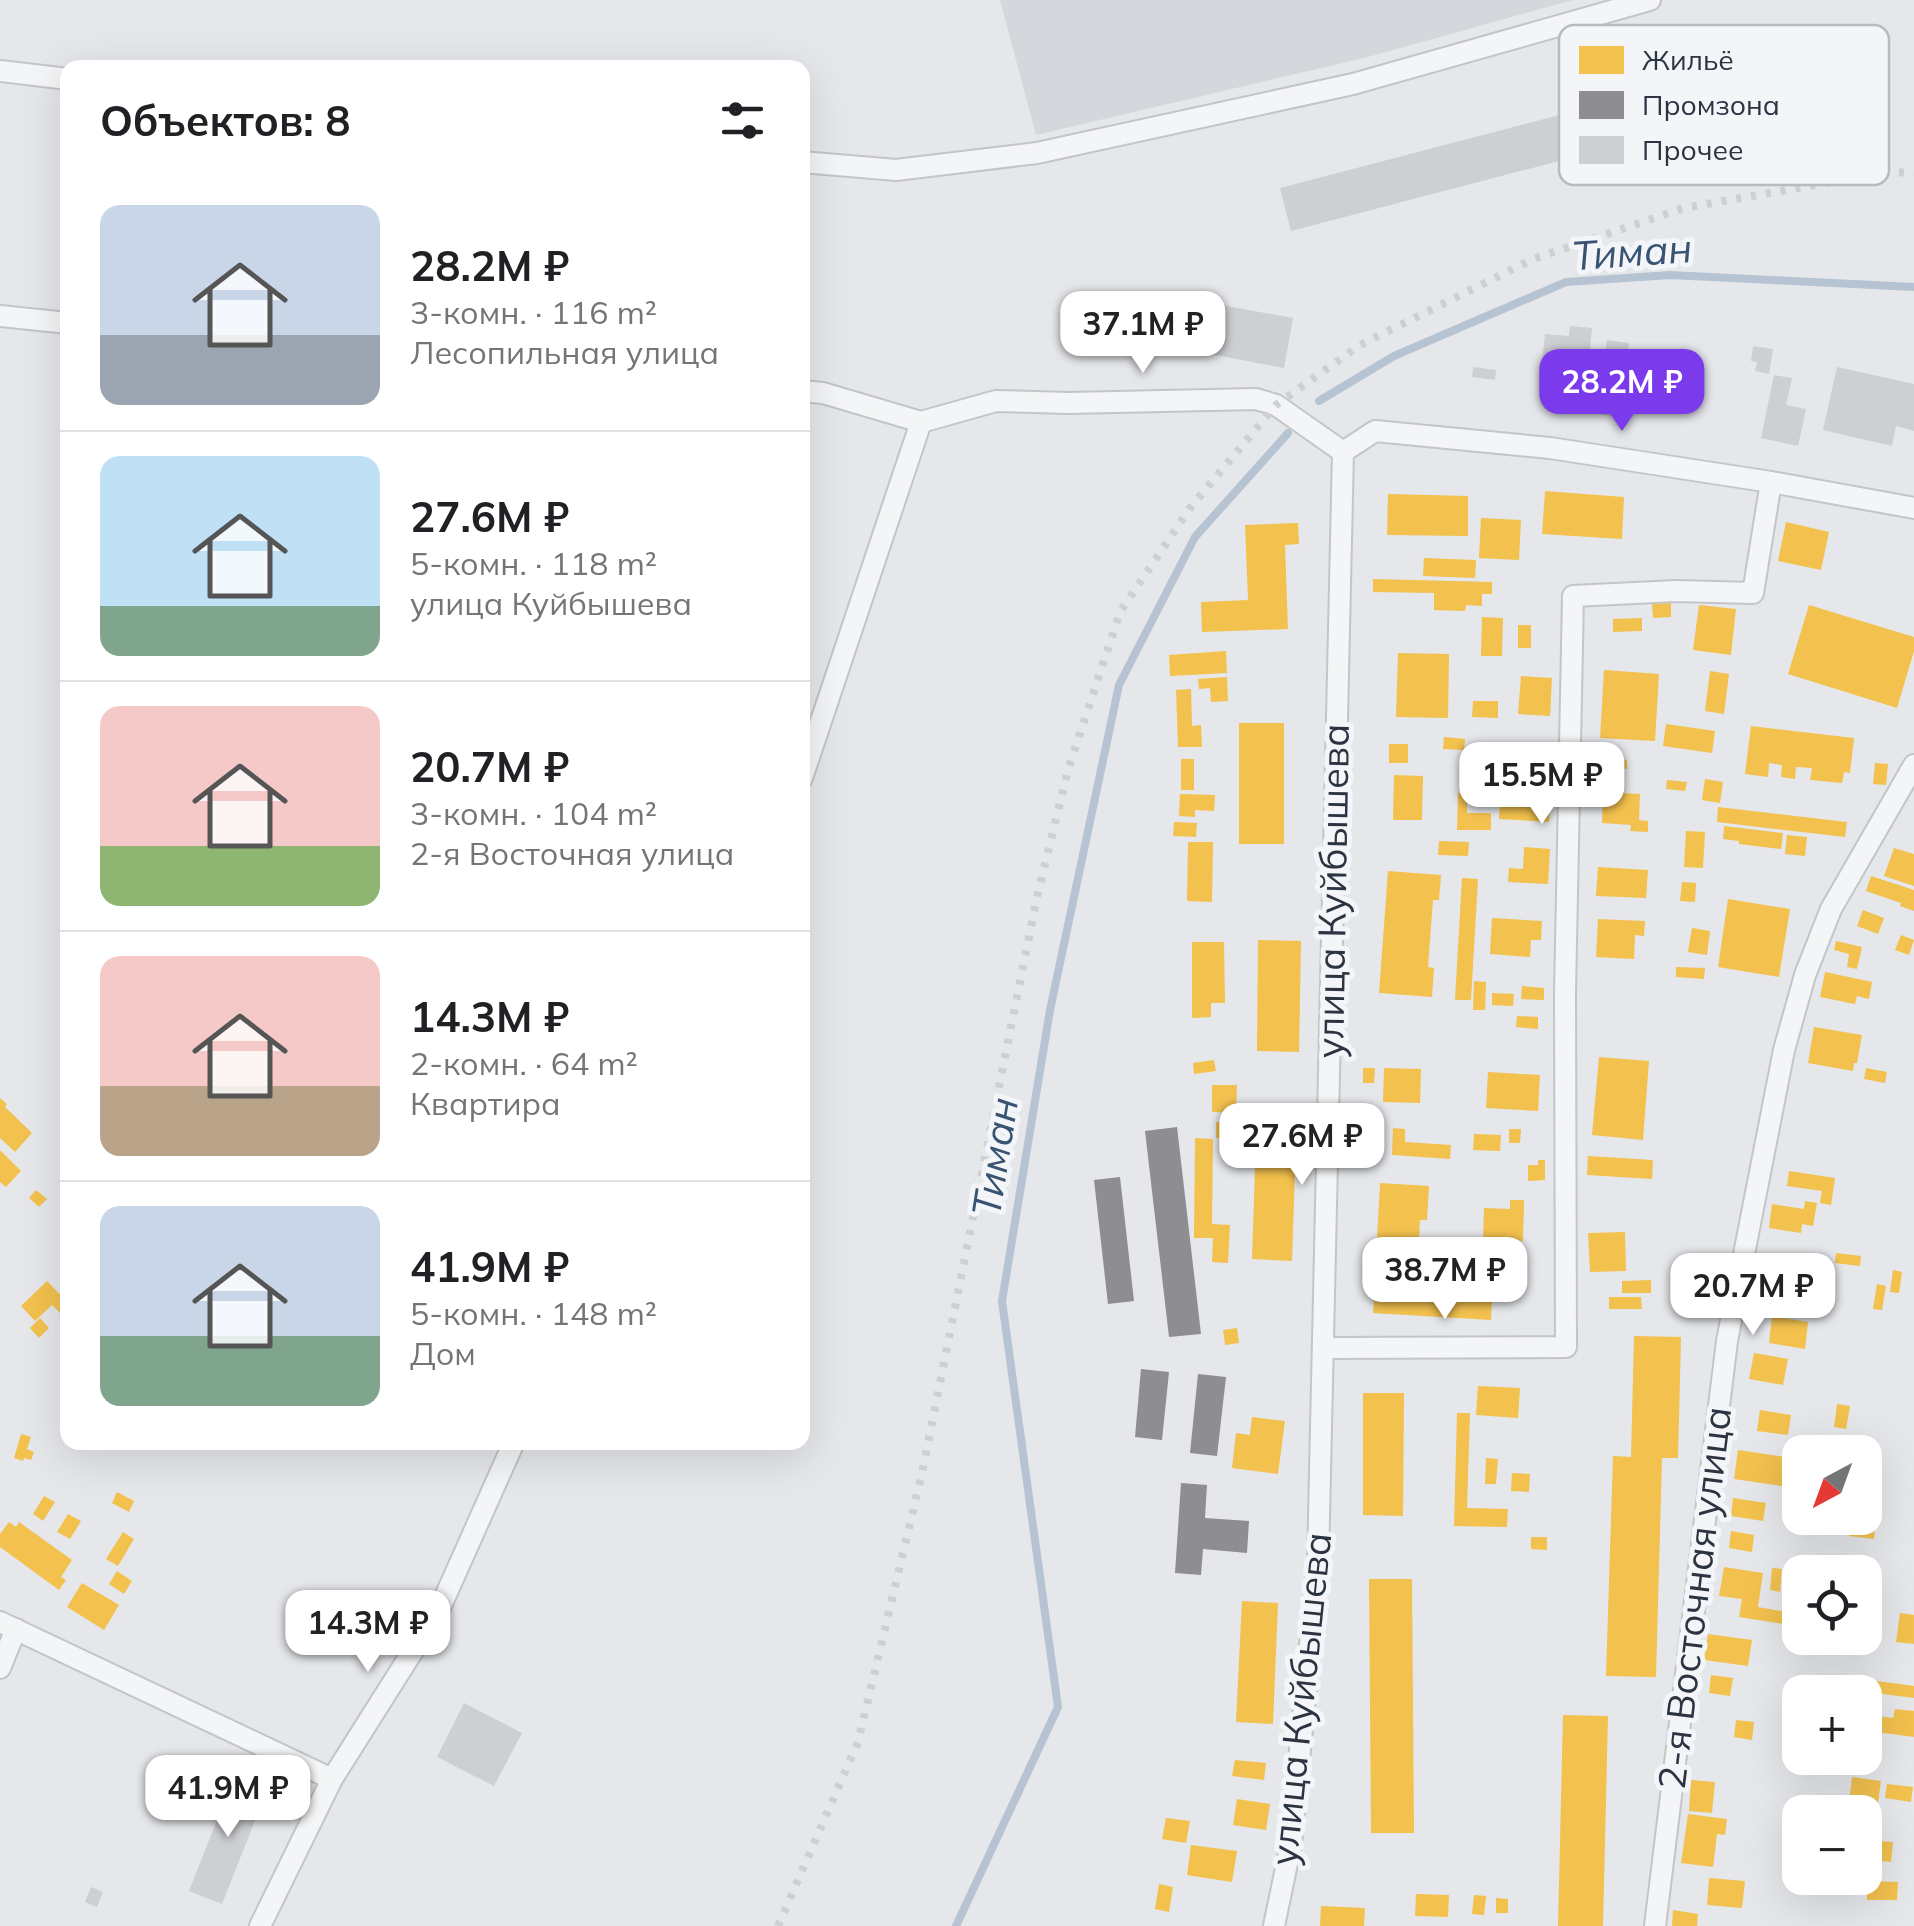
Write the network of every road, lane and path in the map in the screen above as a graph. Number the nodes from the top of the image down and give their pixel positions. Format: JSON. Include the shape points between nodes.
{"nodes":[{"id":1,"x":1650,"y":0,"type":"edge"},
{"id":2,"x":1562,"y":25,"type":"edge"},
{"id":3,"x":1559,"y":26,"type":"edge"},
{"id":4,"x":0,"y":71,"type":"edge"},
{"id":5,"x":60,"y":78,"type":"edge"},
{"id":6,"x":810,"y":163,"type":"edge"},
{"id":7,"x":0,"y":316,"type":"edge"},
{"id":8,"x":60,"y":322,"type":"edge"},
{"id":9,"x":810,"y":392,"type":"edge"},
{"id":10,"x":921,"y":422,"type":"junction"},
{"id":11,"x":1343,"y":452,"type":"junction"},
{"id":12,"x":1771,"y":482,"type":"junction"},
{"id":13,"x":1914,"y":508,"type":"edge"},
{"id":14,"x":810,"y":754,"type":"edge"},
{"id":15,"x":1914,"y":764,"type":"edge"},
{"id":16,"x":1324,"y":1348,"type":"junction"},
{"id":17,"x":510,"y":1450,"type":"edge"},
{"id":18,"x":8,"y":1626,"type":"edge"},
{"id":19,"x":0,"y":1668,"type":"edge"},
{"id":20,"x":332,"y":1779,"type":"junction"},
{"id":21,"x":260,"y":1926,"type":"edge"},
{"id":22,"x":1274,"y":1926,"type":"edge"},
{"id":23,"x":1656,"y":1926,"type":"edge"}],
"edges":[{"from":1,"to":2,"type":"street"},
{"from":3,"to":6,"type":"street","via":[[1353,84],[1037,153],[896,170]]},
{"from":4,"to":5,"type":"street"},
{"from":7,"to":8,"type":"street"},
{"from":9,"to":10,"type":"street"},
{"from":10,"to":11,"type":"street","via":[[996,401],[1256,400],[1276,405]]},
{"from":10,"to":14,"type":"street"},
{"from":11,"to":12,"type":"street","via":[[1375,431],[1550,448]]},
{"from":11,"to":16,"type":"street","name":"улица Куйбышева"},
{"from":12,"to":13,"type":"street"},
{"from":12,"to":16,"type":"street","via":[[1753,593],[1572,596],[1566,1346]]},
{"from":15,"to":23,"type":"street","name":"2-я Восточная улица","via":[[1832,909],[1784,1050],[1727,1340]]},
{"from":16,"to":22,"type":"street","name":"улица Куйбышева","via":[[1318,1560],[1292,1844]]},
{"from":17,"to":20,"type":"street","via":[[440,1608]]},
{"from":18,"to":19,"type":"street"},
{"from":18,"to":20,"type":"street"},
{"from":20,"to":21,"type":"street"}]}
